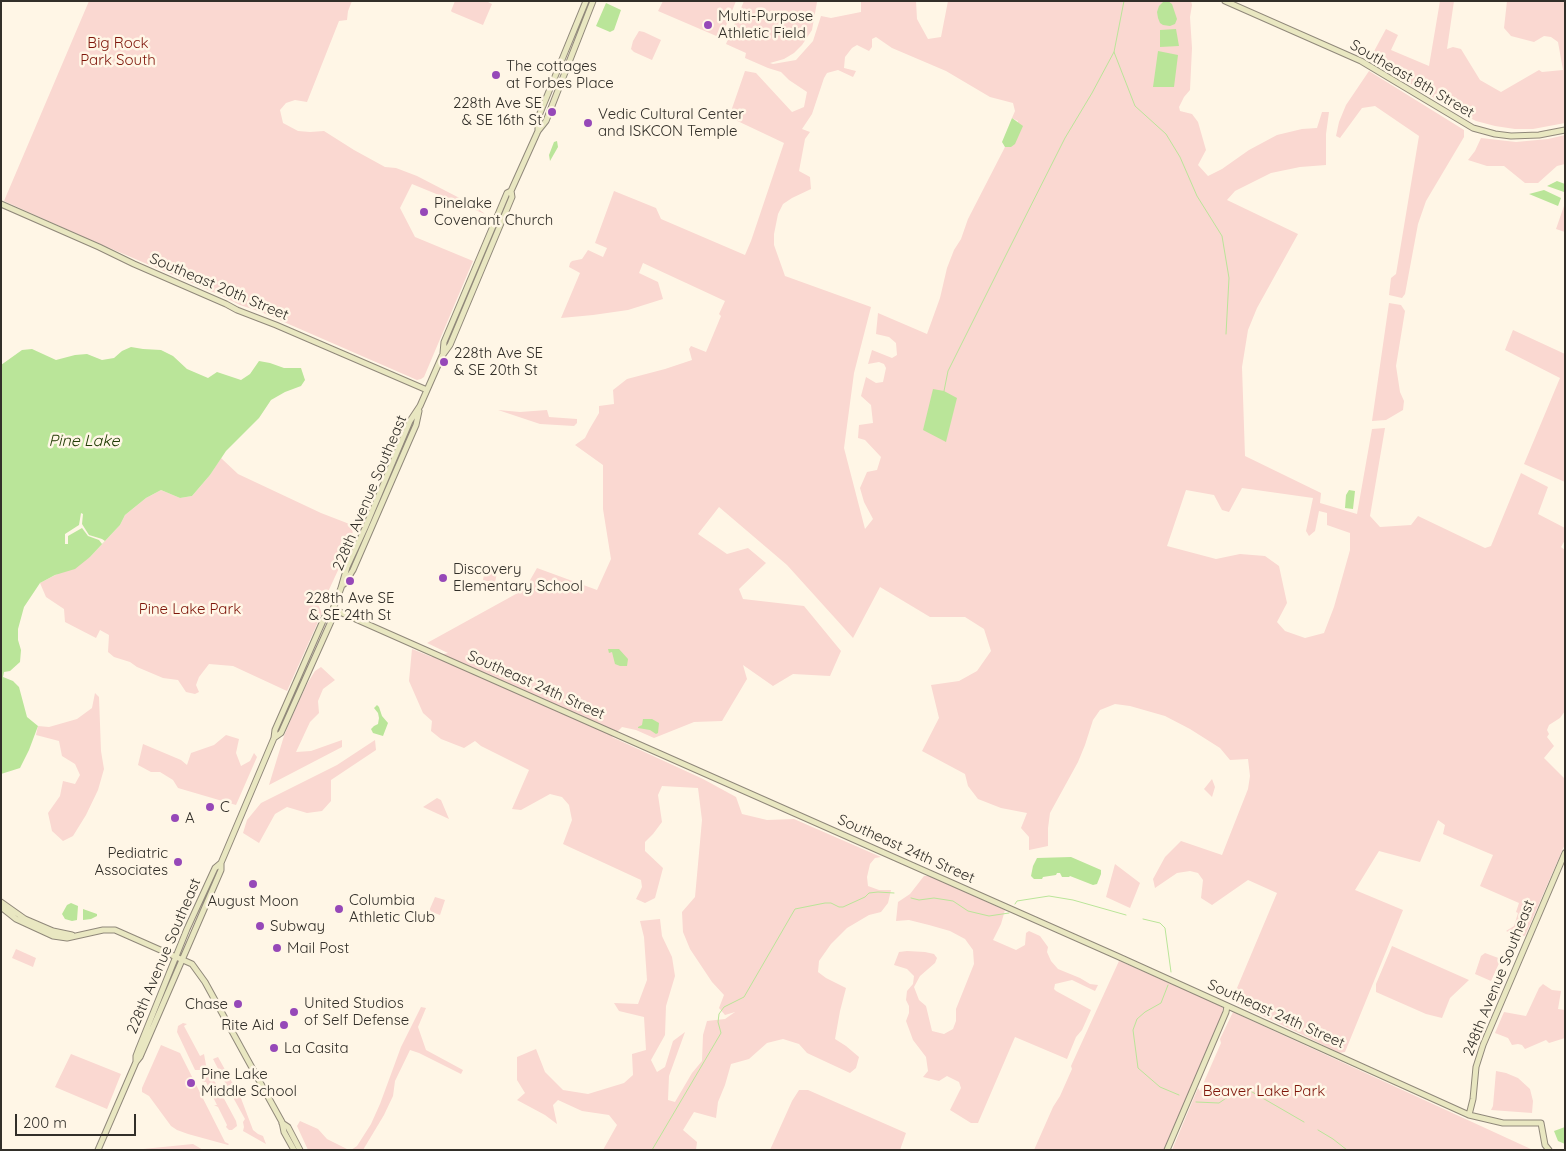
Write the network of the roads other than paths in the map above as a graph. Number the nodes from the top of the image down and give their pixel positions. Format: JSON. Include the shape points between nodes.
{"nodes":[{"id":1,"x":586,"y":1,"type":"edge"},
{"id":2,"x":1225,"y":1,"type":"edge"},
{"id":3,"x":592,"y":3,"type":"edge"},
{"id":4,"x":575,"y":29,"type":"junction"},
{"id":5,"x":573,"y":51,"type":"junction"},
{"id":6,"x":538,"y":130,"type":"junction"},
{"id":7,"x":1565,"y":130,"type":"edge"},
{"id":8,"x":1,"y":204,"type":"edge"},
{"id":9,"x":428,"y":390,"type":"junction"},
{"id":10,"x":420,"y":406,"type":"junction"},
{"id":11,"x":387,"y":476,"type":"junction"},
{"id":12,"x":382,"y":501,"type":"junction"},
{"id":13,"x":341,"y":588,"type":"junction"},
{"id":14,"x":333,"y":608,"type":"junction"},
{"id":15,"x":292,"y":693,"type":"junction"},
{"id":16,"x":297,"y":696,"type":"junction"},
{"id":17,"x":274,"y":738,"type":"junction"},
{"id":18,"x":1565,"y":853,"type":"edge"},
{"id":19,"x":1,"y":902,"type":"edge"},
{"id":20,"x":1,"y":907,"type":"edge"},
{"id":21,"x":75,"y":936,"type":"junction"},
{"id":22,"x":179,"y":958,"type":"junction"},
{"id":23,"x":1227,"y":1006,"type":"junction"},
{"id":24,"x":1469,"y":1115,"type":"junction"},
{"id":25,"x":282,"y":1122,"type":"junction"},
{"id":26,"x":98,"y":1150,"type":"edge"},
{"id":27,"x":294,"y":1150,"type":"edge"},
{"id":28,"x":300,"y":1150,"type":"edge"},
{"id":29,"x":1167,"y":1150,"type":"edge"},
{"id":30,"x":1549,"y":1150,"type":"edge"}],
"edges":[{"from":1,"to":4,"type":"street","name":"228th Avenue Southeast"},
{"from":2,"to":7,"type":"street","name":"Southeast 8th Street","via":[[1362,62],[1473,128],[1512,136]]},
{"from":3,"to":4,"type":"street"},
{"from":3,"to":5,"type":"street","name":"228th Avenue Southeast"},
{"from":4,"to":5,"type":"street"},
{"from":4,"to":6,"type":"street","name":"228th Avenue Southeast","via":[[538,118]]},
{"from":5,"to":6,"type":"street","name":"228th Avenue Southeast","via":[[546,121]]},
{"from":6,"to":9,"type":"street","name":"228th Avenue Southeast","via":[[450,345]]},
{"from":8,"to":9,"type":"street","name":"Southeast 20th Street","via":[[237,310]]},
{"from":9,"to":10,"type":"street","name":"228th Avenue Southeast"},
{"from":10,"to":11,"type":"street","name":"228th Avenue Southeast","via":[[410,421]]},
{"from":10,"to":12,"type":"street","name":"228th Avenue Southeast","via":[[416,425]]},
{"from":11,"to":12,"type":"street"},
{"from":11,"to":13,"type":"street","name":"228th Avenue Southeast"},
{"from":12,"to":13,"type":"street","name":"228th Avenue Southeast","via":[[353,570]]},
{"from":13,"to":14,"type":"street","name":"228th Avenue Southeast"},
{"from":14,"to":15,"type":"street","name":"228th Avenue Southeast","via":[[326,614]]},
{"from":14,"to":16,"type":"street","name":"228th Avenue Southeast","via":[[333,617]]},
{"from":14,"to":23,"type":"street","name":"Southeast 24th Street"},
{"from":15,"to":16,"type":"street"},
{"from":15,"to":17,"type":"street","name":"228th Avenue Southeast"},
{"from":16,"to":17,"type":"street","name":"228th Avenue Southeast","via":[[281,733]]},
{"from":17,"to":22,"type":"street","name":"228th Avenue Southeast","via":[[221,863],[215,868]]},
{"from":18,"to":24,"type":"street","name":"248th Avenue Southeast","via":[[1481,1050]]},
{"from":19,"to":21,"type":"street","via":[[26,919]]},
{"from":20,"to":21,"type":"street","via":[[16,919],[48,934],[60,938]]},
{"from":21,"to":22,"type":"street","via":[[115,930]]},
{"from":22,"to":25,"type":"street","via":[[192,964],[200,973]]},
{"from":22,"to":26,"type":"street","name":"228th Avenue Southeast"},
{"from":23,"to":24,"type":"street","name":"Southeast 24th Street"},
{"from":23,"to":29,"type":"street"},
{"from":24,"to":30,"type":"street","name":"Southeast 24th Street","via":[[1503,1123],[1541,1123]]},
{"from":25,"to":27,"type":"street"},
{"from":25,"to":28,"type":"street"}]}
